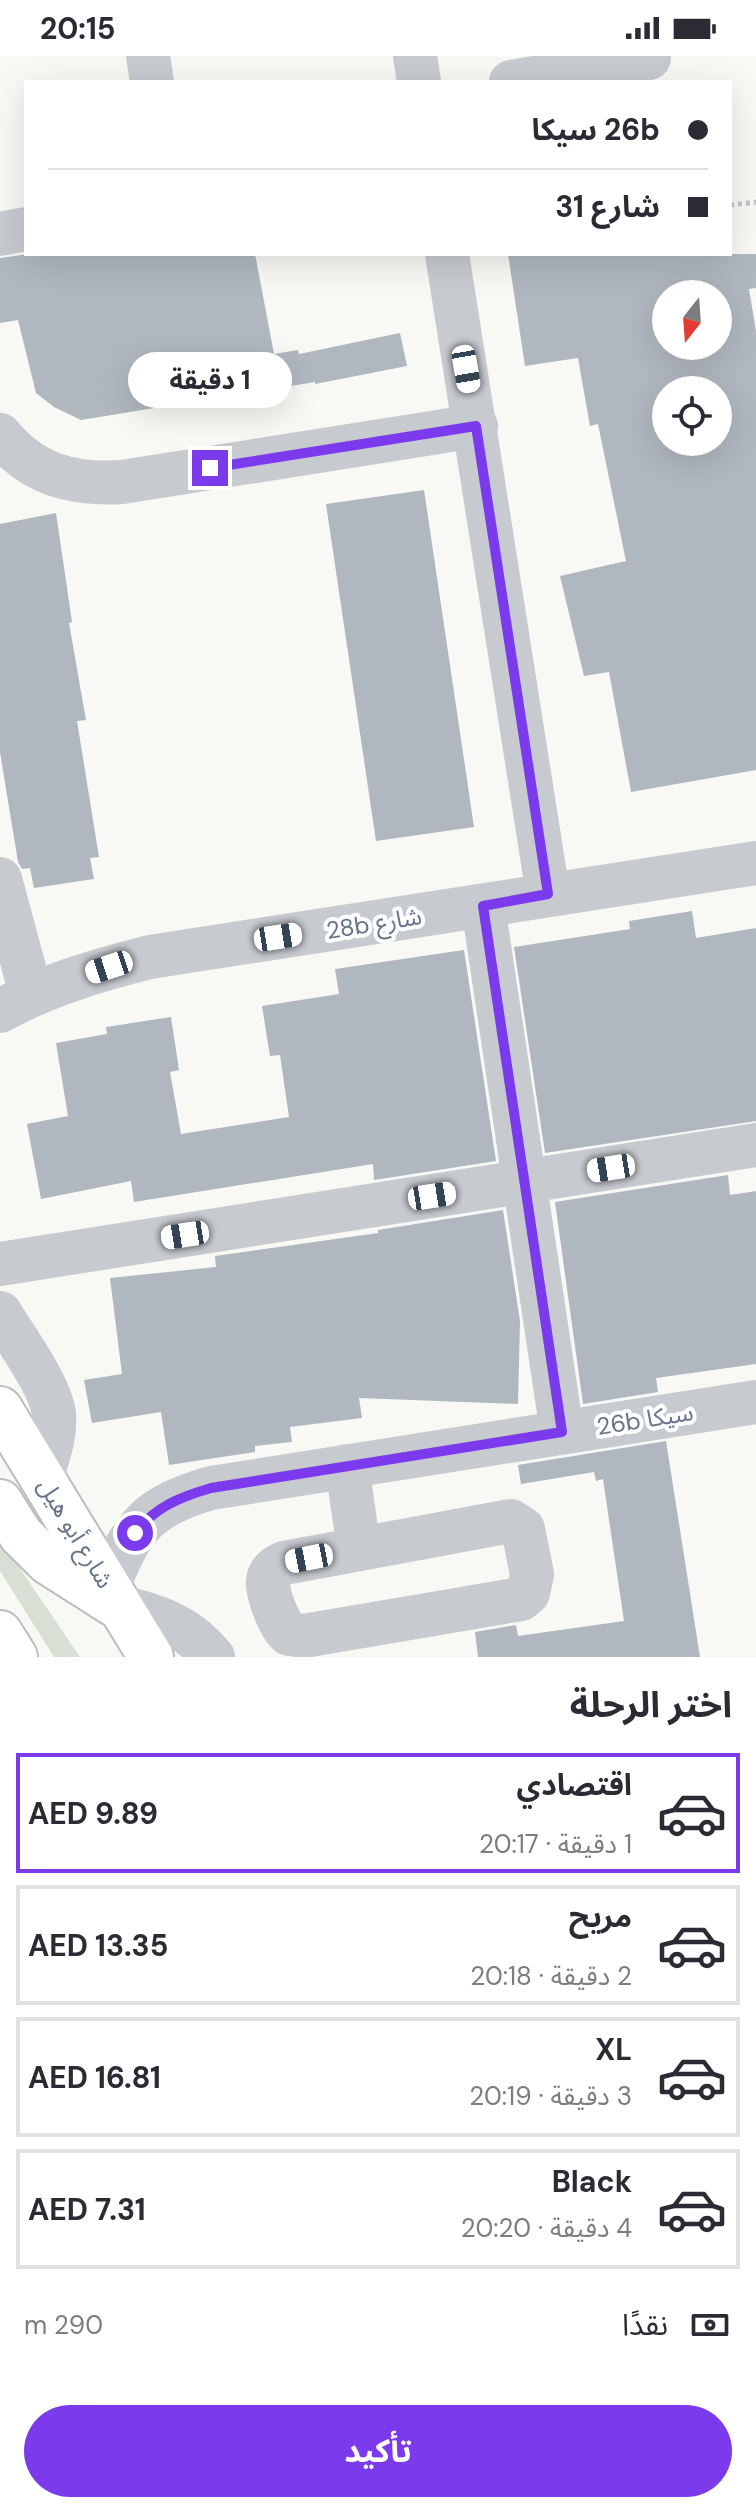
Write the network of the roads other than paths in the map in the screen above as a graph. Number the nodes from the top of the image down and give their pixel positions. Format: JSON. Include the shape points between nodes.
{"nodes":[{"id":1,"x":148,"y":56,"type":"edge"},
{"id":2,"x":415,"y":56,"type":"edge"},
{"id":3,"x":653,"y":57,"type":"edge"},
{"id":4,"x":152,"y":80,"type":"edge"},
{"id":5,"x":419,"y":80,"type":"edge"},
{"id":6,"x":522,"y":80,"type":"edge"},
{"id":7,"x":24,"y":229,"type":"edge"},
{"id":8,"x":0,"y":234,"type":"edge"},
{"id":9,"x":447,"y":256,"type":"edge"},
{"id":10,"x":476,"y":426,"type":"junction"},
{"id":11,"x":0,"y":435,"type":"edge"},
{"id":12,"x":756,"y":863,"type":"edge"},
{"id":13,"x":0,"y":879,"type":"edge"},
{"id":14,"x":548,"y":894,"type":"junction"},
{"id":15,"x":483,"y":906,"type":"junction"},
{"id":16,"x":15,"y":1003,"type":"edge"},
{"id":17,"x":756,"y":1145,"type":"edge"},
{"id":18,"x":524,"y":1181,"type":"junction"},
{"id":19,"x":0,"y":1264,"type":"edge"},
{"id":20,"x":0,"y":1313,"type":"edge"},
{"id":21,"x":756,"y":1402,"type":"edge"},
{"id":22,"x":0,"y":1409,"type":"edge"},
{"id":23,"x":562,"y":1432,"type":"junction"},
{"id":24,"x":347,"y":1466,"type":"junction"},
{"id":25,"x":42,"y":1476,"type":"junction"},
{"id":26,"x":0,"y":1502,"type":"edge"},
{"id":27,"x":359,"y":1549,"type":"junction"},
{"id":28,"x":114,"y":1597,"type":"junction"},
{"id":29,"x":0,"y":1633,"type":"edge"},
{"id":30,"x":15,"y":1657,"type":"edge"},
{"id":31,"x":151,"y":1657,"type":"edge"},
{"id":32,"x":213,"y":1657,"type":"edge"}],
"edges":[{"from":1,"to":4,"type":"street"},
{"from":2,"to":5,"type":"street"},
{"from":3,"to":6,"type":"street"},
{"from":7,"to":8,"type":"street"},
{"from":9,"to":10,"type":"street"},
{"from":10,"to":11,"type":"street","via":[[92,484],[35,466]]},
{"from":10,"to":14,"type":"street"},
{"from":12,"to":14,"type":"street","name":"28b شارع"},
{"from":13,"to":16,"type":"street"},
{"from":14,"to":15,"type":"street","name":"28b شارع"},
{"from":15,"to":16,"type":"street","name":"28b شارع","via":[[150,957]]},
{"from":15,"to":18,"type":"street"},
{"from":17,"to":18,"type":"street"},
{"from":18,"to":19,"type":"street"},
{"from":18,"to":23,"type":"street"},
{"from":20,"to":25,"type":"street","via":[[49,1394],[54,1412]]},
{"from":21,"to":23,"type":"street","name":"26b سيكا"},
{"from":22,"to":25,"type":"main road","name":"شارع أبو هيل"},
{"from":23,"to":24,"type":"street","name":"26b سيكا"},
{"from":24,"to":27,"type":"street"},
{"from":24,"to":28,"type":"street","name":"26b سيكا","via":[[176,1498],[146,1518],[123,1547]]},
{"from":25,"to":28,"type":"main road","name":"شارع أبو هيل"},
{"from":26,"to":28,"type":"main road","via":[[21,1535],[48,1562]]},
{"from":27,"to":27,"type":"street","via":[[276,1567],[268,1582],[283,1629],[296,1637],[511,1602],[521,1599],[532,1584],[523,1529],[511,1521]]},
{"from":28,"to":31,"type":"main road","name":"شارع أبو هيل"},
{"from":28,"to":32,"type":"street","via":[[176,1624]]},
{"from":29,"to":30,"type":"main road"}]}
